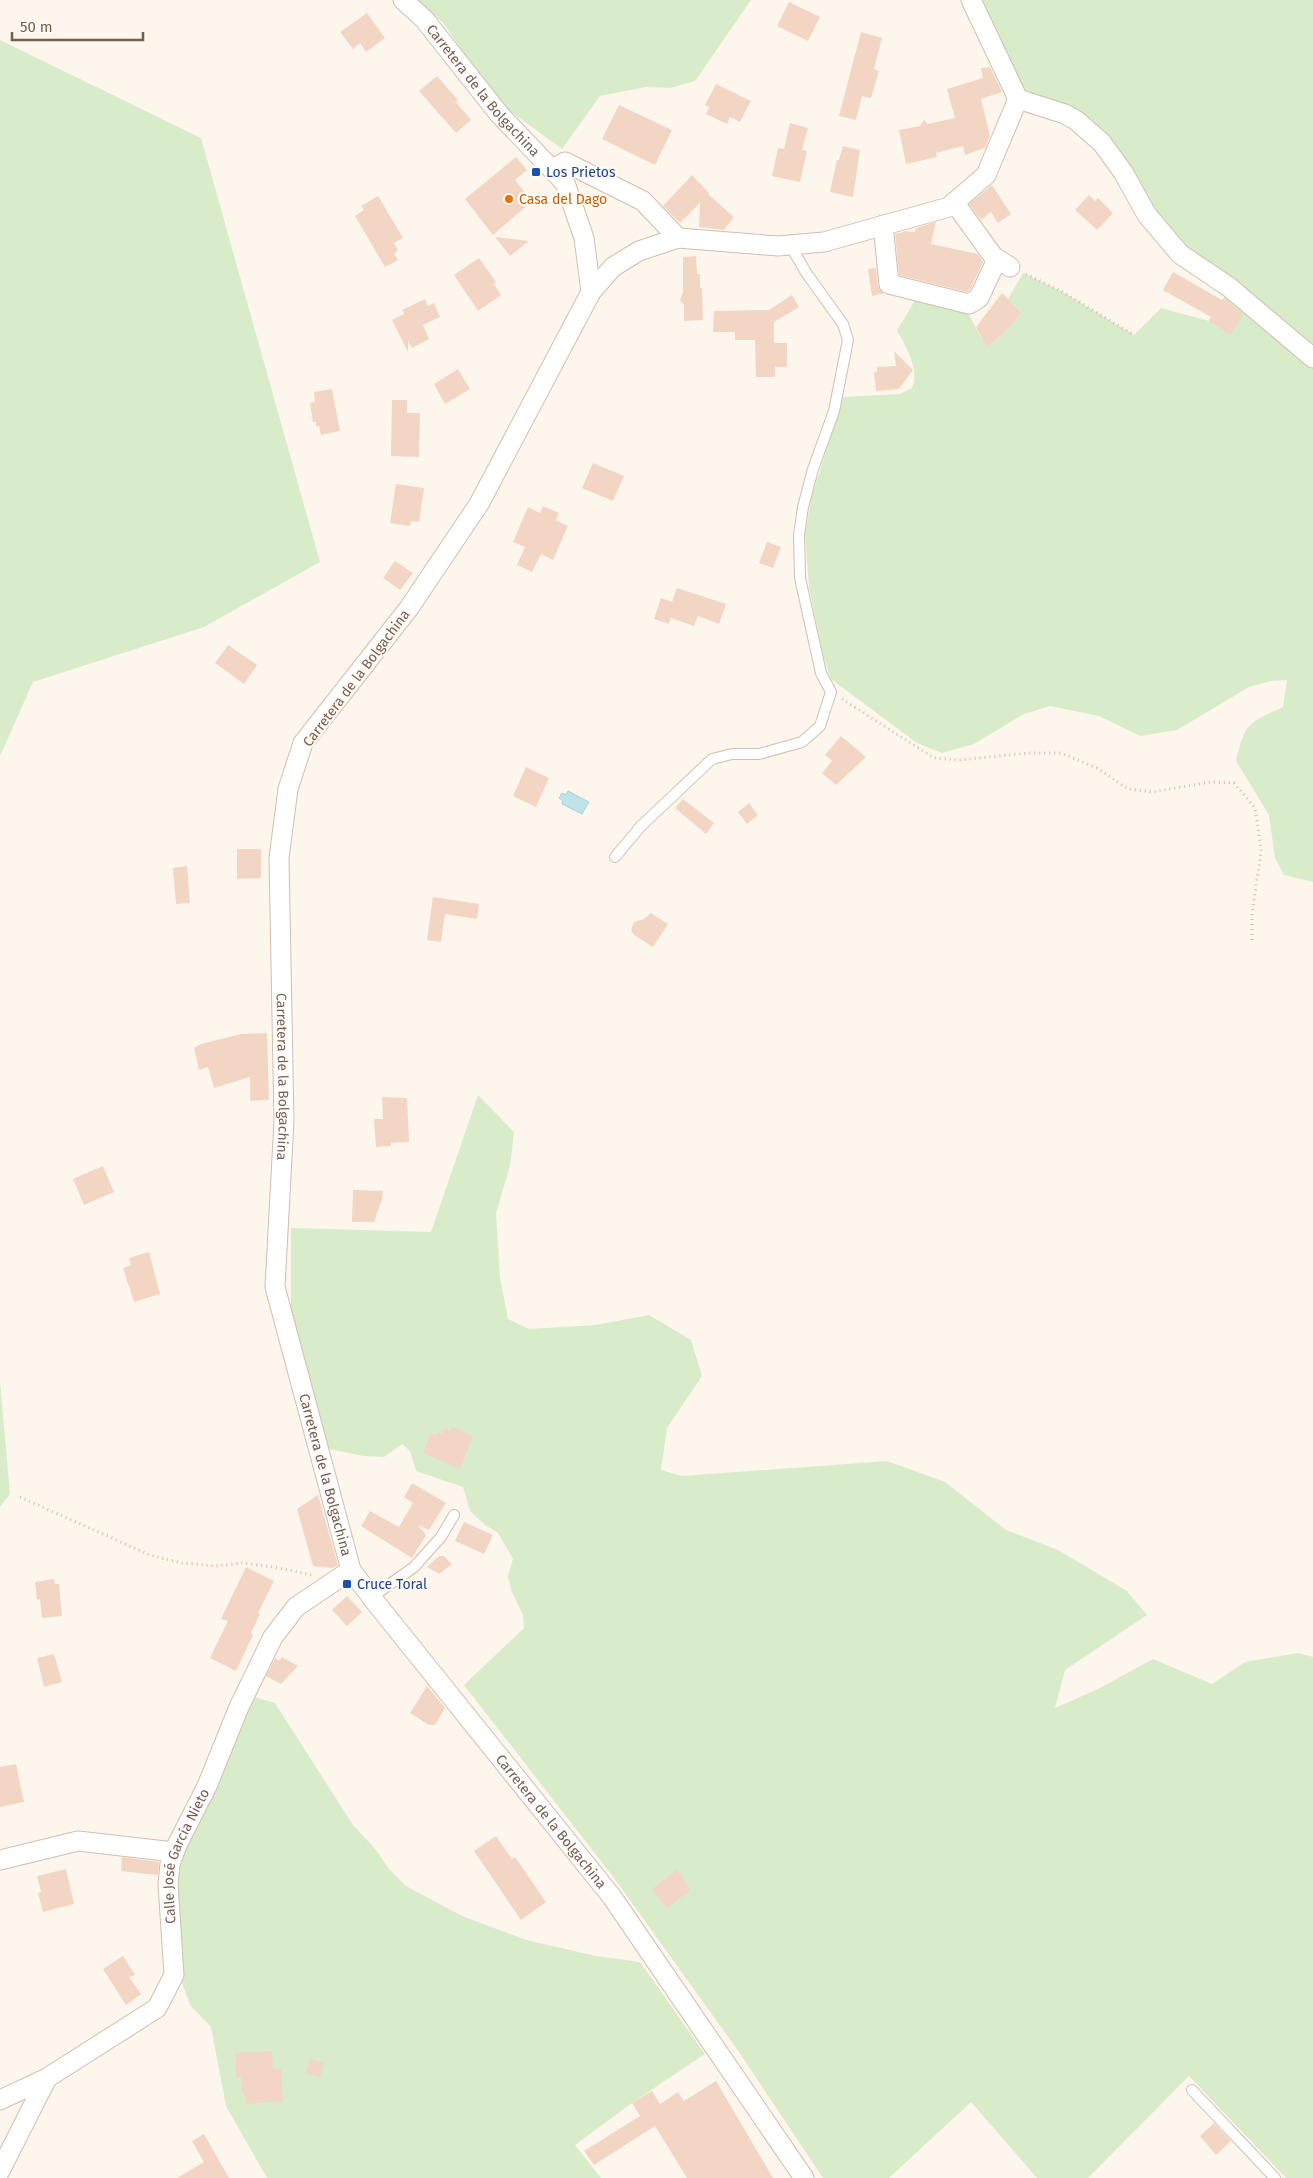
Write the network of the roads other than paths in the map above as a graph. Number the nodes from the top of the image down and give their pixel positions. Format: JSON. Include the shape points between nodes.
{"nodes":[{"id":1,"x":403,"y":0,"type":"edge"},
{"id":2,"x":971,"y":0,"type":"edge"},
{"id":3,"x":1018,"y":99,"type":"junction"},
{"id":4,"x":552,"y":169,"type":"junction"},
{"id":5,"x":954,"y":202,"type":"junction"},
{"id":6,"x":883,"y":225,"type":"junction"},
{"id":7,"x":678,"y":238,"type":"junction"},
{"id":8,"x":790,"y":245,"type":"junction"},
{"id":9,"x":591,"y":292,"type":"junction"},
{"id":10,"x":1313,"y":358,"type":"edge"},
{"id":11,"x":615,"y":858,"type":"dead end"},
{"id":12,"x":454,"y":1515,"type":"dead end"},
{"id":13,"x":351,"y":1570,"type":"junction"},
{"id":14,"x":372,"y":1597,"type":"junction"},
{"id":15,"x":174,"y":1852,"type":"junction"},
{"id":16,"x":0,"y":1860,"type":"edge"},
{"id":17,"x":47,"y":2078,"type":"junction"},
{"id":18,"x":1192,"y":2090,"type":"dead end"},
{"id":19,"x":0,"y":2100,"type":"edge"},
{"id":20,"x":0,"y":2170,"type":"edge"},
{"id":21,"x":804,"y":2178,"type":"edge"},
{"id":22,"x":1275,"y":2178,"type":"edge"}],
"edges":[{"from":1,"to":4,"type":"street","name":"Carretera de la Bolgachina","via":[[424,19],[499,114]]},
{"from":2,"to":3,"type":"street"},
{"from":3,"to":5,"type":"street","via":[[986,175]]},
{"from":3,"to":10,"type":"street","via":[[1077,121],[1102,143],[1147,214],[1180,254],[1229,287]]},
{"from":4,"to":7,"type":"street","via":[[565,162],[577,166],[643,201]]},
{"from":4,"to":9,"type":"street","name":"Carretera de la Bolgachina","via":[[565,183],[584,238]]},
{"from":5,"to":6,"type":"street","via":[[949,207]]},
{"from":5,"to":6,"type":"street","via":[[993,256],[1003,263],[979,298],[970,304],[889,284]]},
{"from":6,"to":8,"type":"street","via":[[824,242]]},
{"from":7,"to":8,"type":"street"},
{"from":7,"to":9,"type":"street","via":[[639,251],[613,267]]},
{"from":8,"to":11,"type":"lane","via":[[844,324],[848,340],[834,411],[808,488],[799,535],[800,578],[821,673],[831,692],[820,726],[802,742],[759,754],[732,754],[712,759],[641,826]]},
{"from":9,"to":13,"type":"street","name":"Carretera de la Bolgachina","via":[[479,504],[409,608],[303,743],[288,789],[279,858],[284,1121],[275,1286]]},
{"from":12,"to":14,"type":"lane","via":[[441,1537],[414,1567]]},
{"from":13,"to":14,"type":"street","name":"Carretera de la Bolgachina"},
{"from":13,"to":15,"type":"street","name":"Calle José García Nieto","via":[[296,1607],[273,1637]]},
{"from":14,"to":21,"type":"street","name":"Carretera de la Bolgachina","via":[[612,1897]]},
{"from":15,"to":16,"type":"street","via":[[78,1841]]},
{"from":15,"to":17,"type":"street","name":"Calle José García Nieto","via":[[168,1884],[174,1975],[158,2008]]},
{"from":17,"to":19,"type":"street","name":"Calle José García Nieto"},
{"from":17,"to":20,"type":"street"},
{"from":18,"to":22,"type":"lane"}]}
